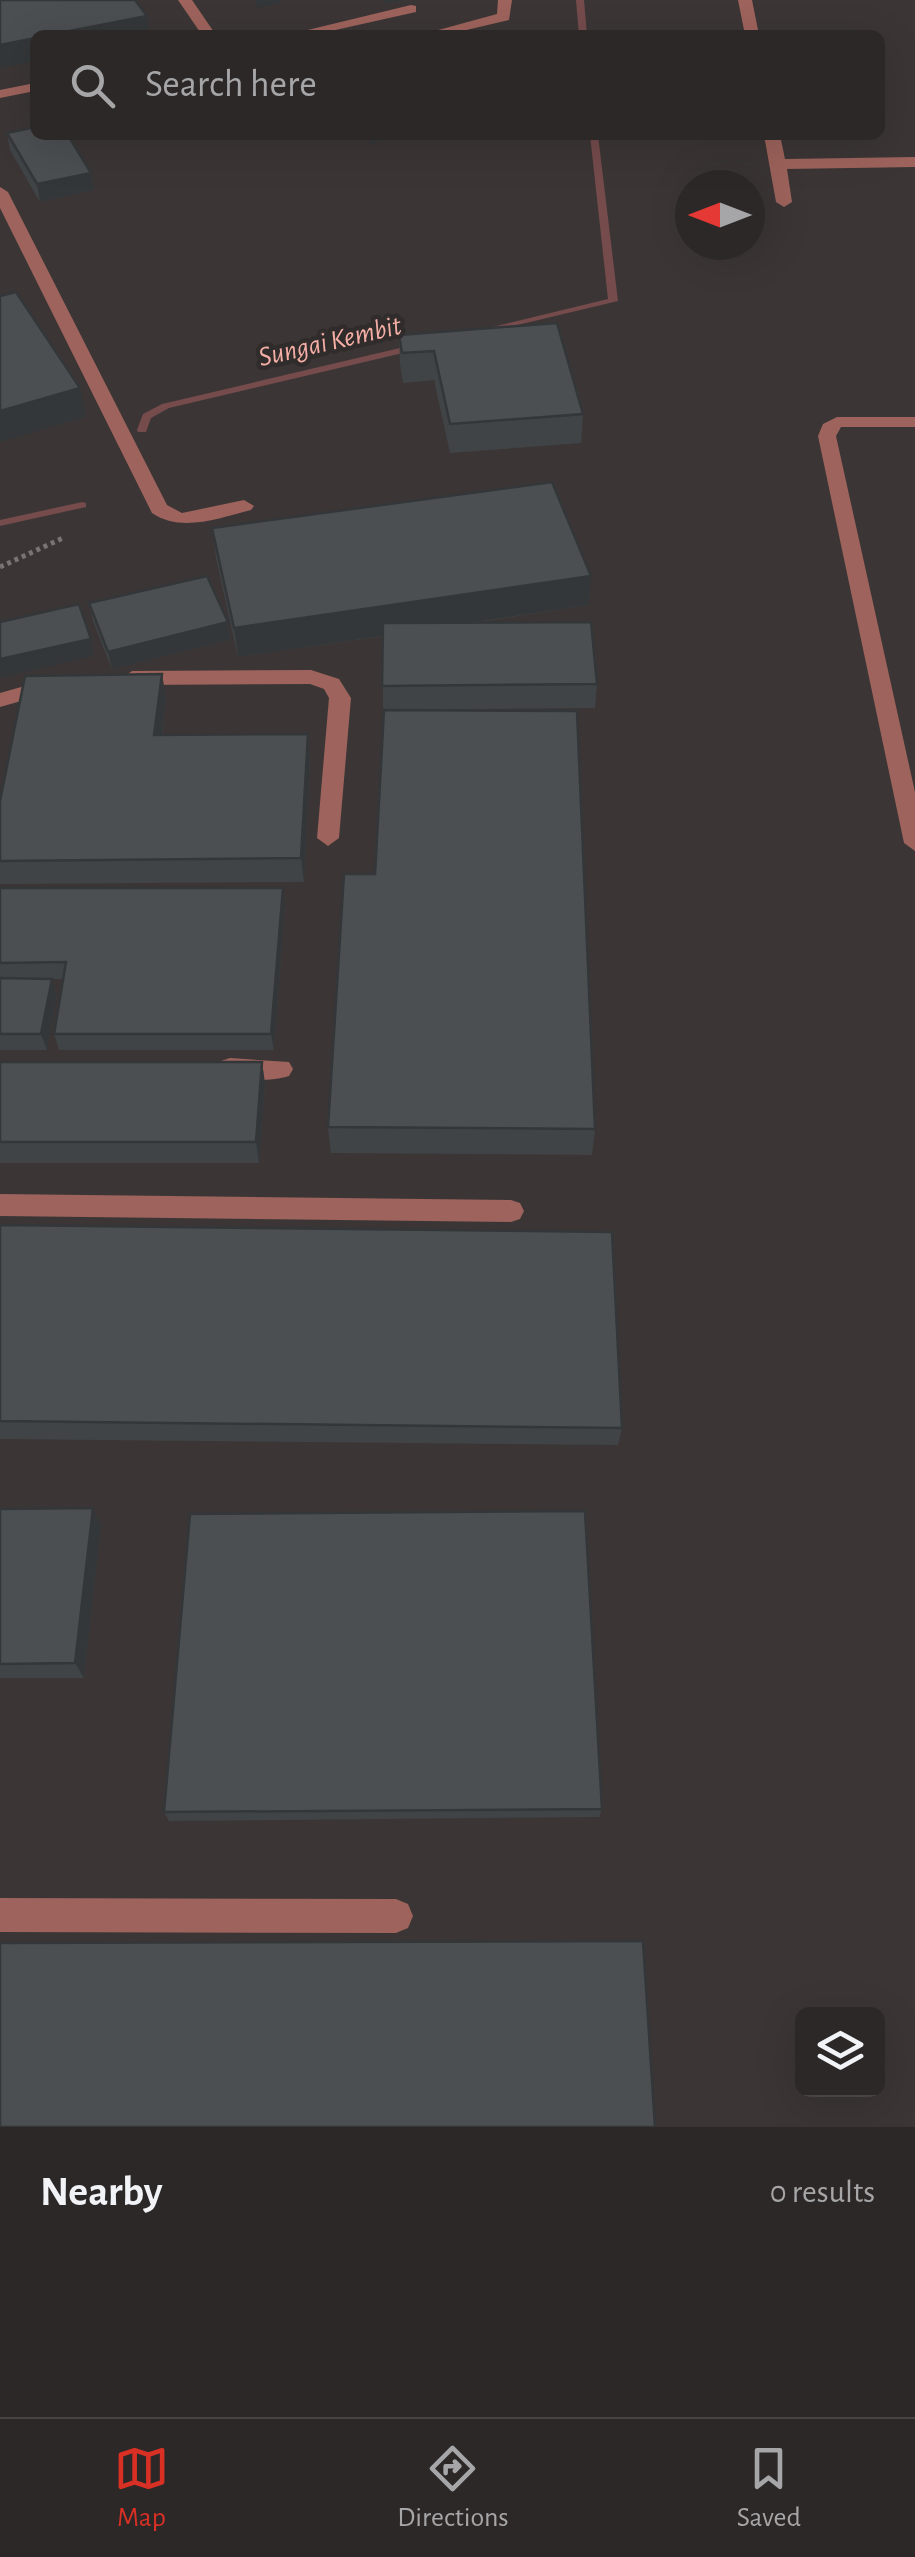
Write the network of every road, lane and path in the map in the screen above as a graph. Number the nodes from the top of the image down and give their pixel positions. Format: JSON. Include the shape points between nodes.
{"nodes":[{"id":1,"x":186,"y":0,"type":"edge"},
{"id":2,"x":505,"y":0,"type":"edge"},
{"id":3,"x":744,"y":0,"type":"edge"},
{"id":4,"x":412,"y":9,"type":"dead end"},
{"id":5,"x":206,"y":30,"type":"edge"},
{"id":6,"x":317,"y":30,"type":"edge"},
{"id":7,"x":448,"y":30,"type":"edge"},
{"id":8,"x":751,"y":30,"type":"edge"},
{"id":9,"x":30,"y":89,"type":"edge"},
{"id":10,"x":0,"y":94,"type":"edge"},
{"id":11,"x":773,"y":140,"type":"edge"},
{"id":12,"x":915,"y":162,"type":"edge"},
{"id":13,"x":778,"y":164,"type":"junction"},
{"id":14,"x":0,"y":192,"type":"edge"},
{"id":15,"x":784,"y":202,"type":"dead end"},
{"id":16,"x":915,"y":422,"type":"edge"},
{"id":17,"x":244,"y":506,"type":"dead end"},
{"id":18,"x":63,"y":538,"type":"dead end"},
{"id":19,"x":0,"y":567,"type":"edge"},
{"id":20,"x":0,"y":700,"type":"edge"},
{"id":21,"x":328,"y":838,"type":"dead end"},
{"id":22,"x":915,"y":843,"type":"edge"},
{"id":23,"x":206,"y":1068,"type":"edge"},
{"id":24,"x":280,"y":1069,"type":"dead end"},
{"id":25,"x":0,"y":1206,"type":"edge"},
{"id":26,"x":511,"y":1211,"type":"dead end"},
{"id":27,"x":0,"y":1915,"type":"edge"},
{"id":28,"x":396,"y":1916,"type":"dead end"}],
"edges":[{"from":1,"to":5,"type":"street"},
{"from":2,"to":7,"type":"street","via":[[504,17]]},
{"from":3,"to":8,"type":"street"},
{"from":4,"to":6,"type":"street"},
{"from":9,"to":10,"type":"street"},
{"from":11,"to":13,"type":"street"},
{"from":12,"to":13,"type":"street"},
{"from":13,"to":15,"type":"street"},
{"from":14,"to":17,"type":"street","via":[[158,508],[182,519]]},
{"from":16,"to":22,"type":"street","via":[[837,422],[827,436]]},
{"from":18,"to":19,"type":"path"},
{"from":20,"to":21,"type":"street","via":[[91,678],[311,678],[332,684],[340,698]]},
{"from":23,"to":24,"type":"street"},
{"from":25,"to":26,"type":"street"},
{"from":27,"to":28,"type":"street"}]}
